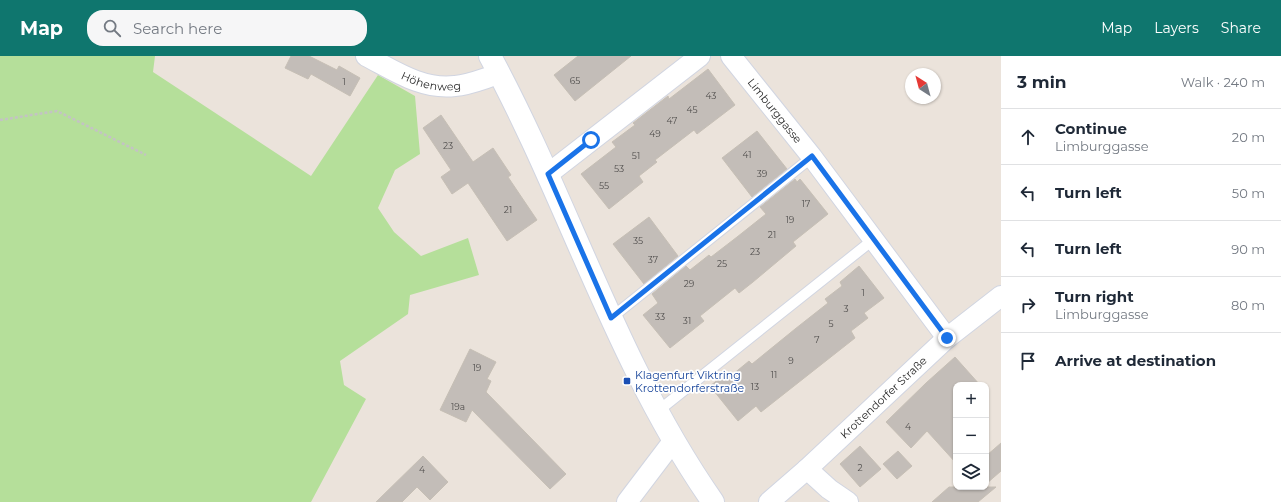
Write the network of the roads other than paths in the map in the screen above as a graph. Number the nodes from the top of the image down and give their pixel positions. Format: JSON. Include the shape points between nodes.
{"nodes":[{"id":1,"x":366,"y":56,"type":"edge"},
{"id":2,"x":700,"y":56,"type":"edge"},
{"id":3,"x":731,"y":56,"type":"edge"},
{"id":4,"x":495,"y":65,"type":"edge"},
{"id":5,"x":812,"y":156,"type":"junction"},
{"id":6,"x":548,"y":174,"type":"junction"},
{"id":7,"x":874,"y":240,"type":"junction"},
{"id":8,"x":1001,"y":296,"type":"edge"},
{"id":9,"x":611,"y":318,"type":"junction"},
{"id":10,"x":947,"y":338,"type":"junction"},
{"id":11,"x":658,"y":412,"type":"junction"},
{"id":12,"x":674,"y":440,"type":"junction"},
{"id":13,"x":807,"y":469,"type":"junction"},
{"id":14,"x":627,"y":502,"type":"edge"},
{"id":15,"x":713,"y":502,"type":"edge"},
{"id":16,"x":769,"y":502,"type":"edge"},
{"id":17,"x":848,"y":502,"type":"edge"}],
"edges":[{"from":1,"to":4,"type":"street","name":"Höhenweg","via":[[409,79],[438,87],[456,86]]},
{"from":2,"to":6,"type":"street"},
{"from":3,"to":5,"type":"street","name":"Limburggasse"},
{"from":4,"to":6,"type":"street"},
{"from":5,"to":7,"type":"street","name":"Limburggasse"},
{"from":5,"to":9,"type":"lane"},
{"from":6,"to":9,"type":"street"},
{"from":7,"to":10,"type":"street","name":"Limburggasse"},
{"from":7,"to":11,"type":"lane"},
{"from":8,"to":10,"type":"street","name":"Krottendorfer Straße"},
{"from":9,"to":11,"type":"street"},
{"from":10,"to":13,"type":"street","name":"Krottendorfer Straße"},
{"from":11,"to":12,"type":"street"},
{"from":12,"to":14,"type":"street"},
{"from":12,"to":15,"type":"street"},
{"from":13,"to":16,"type":"street","name":"Krottendorfer Straße"},
{"from":13,"to":17,"type":"street","via":[[829,490]]}]}
